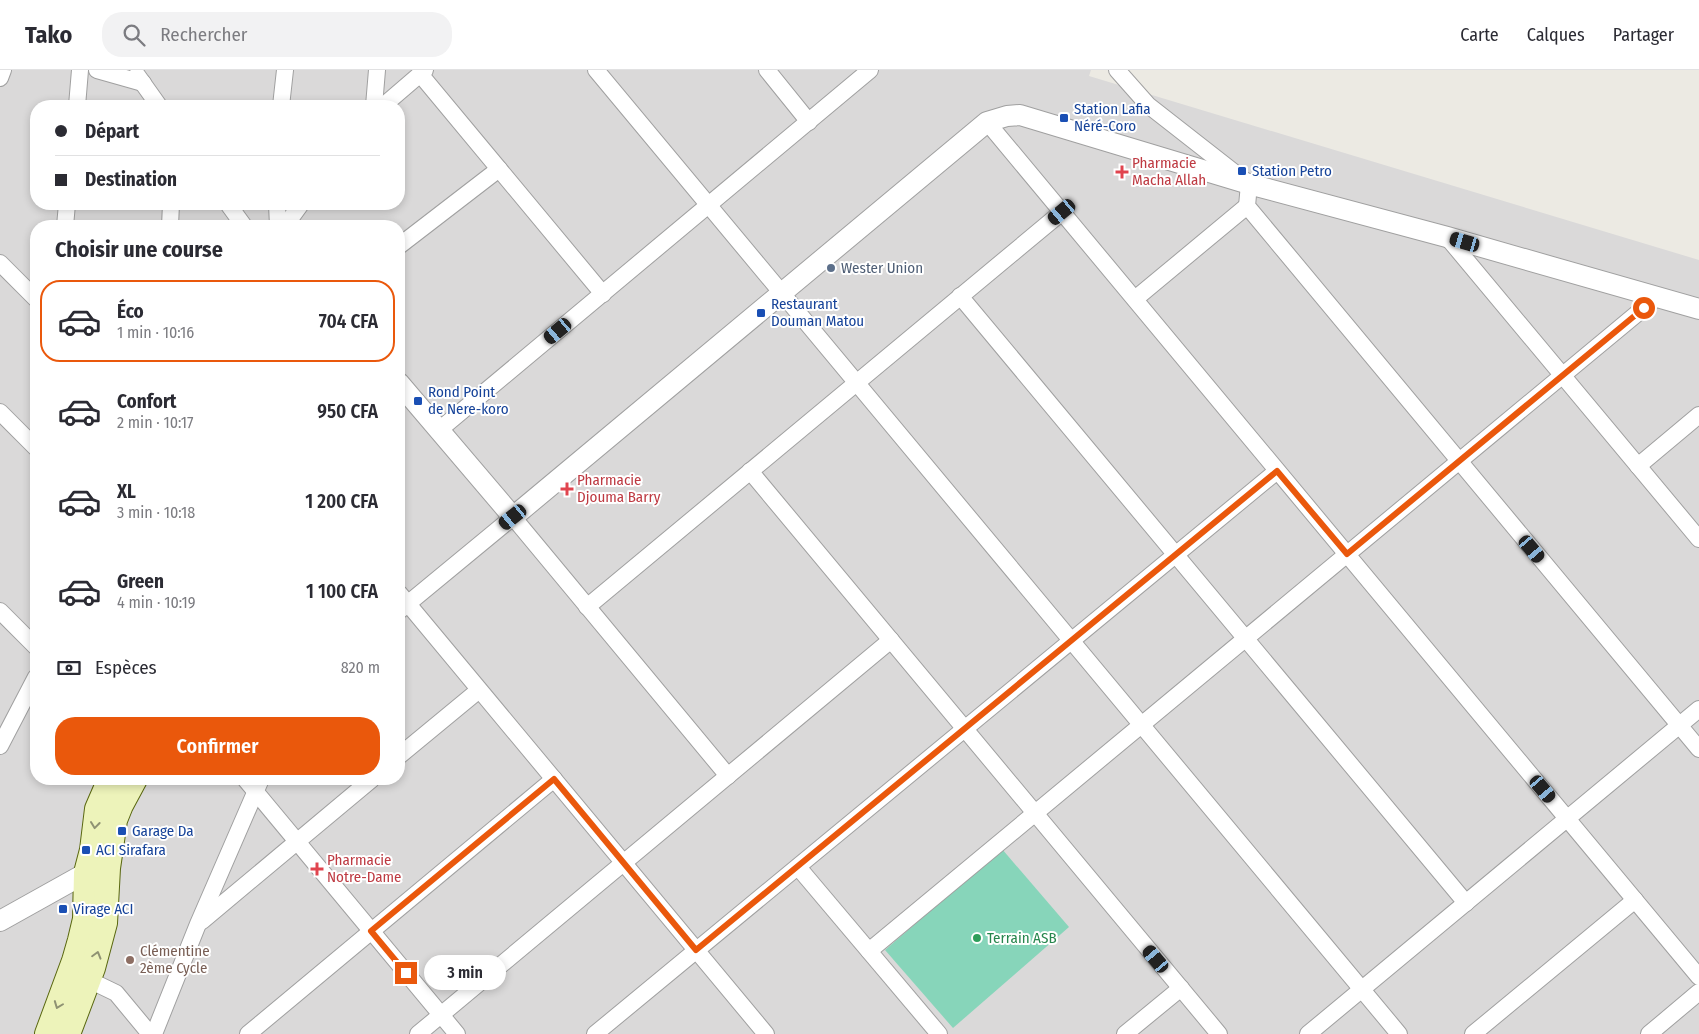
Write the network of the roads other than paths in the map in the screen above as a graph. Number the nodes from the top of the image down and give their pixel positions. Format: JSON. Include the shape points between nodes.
{"nodes":[{"id":1,"x":3,"y":70,"type":"edge"},
{"id":2,"x":80,"y":70,"type":"edge"},
{"id":3,"x":97,"y":70,"type":"edge"},
{"id":4,"x":285,"y":70,"type":"edge"},
{"id":5,"x":377,"y":70,"type":"edge"},
{"id":6,"x":596,"y":70,"type":"edge"},
{"id":7,"x":767,"y":70,"type":"edge"},
{"id":8,"x":870,"y":70,"type":"edge"},
{"id":9,"x":1117,"y":70,"type":"edge"},
{"id":10,"x":423,"y":72,"type":"edge"},
{"id":11,"x":138,"y":77,"type":"edge"},
{"id":12,"x":0,"y":78,"type":"edge"},
{"id":13,"x":77,"y":100,"type":"edge"},
{"id":14,"x":155,"y":100,"type":"edge"},
{"id":15,"x":282,"y":100,"type":"edge"},
{"id":16,"x":374,"y":100,"type":"edge"},
{"id":17,"x":390,"y":100,"type":"edge"},
{"id":18,"x":810,"y":122,"type":"junction"},
{"id":19,"x":987,"y":122,"type":"junction"},
{"id":20,"x":499,"y":169,"type":"junction"},
{"id":21,"x":1249,"y":184,"type":"junction"},
{"id":22,"x":709,"y":205,"type":"junction"},
{"id":23,"x":1247,"y":206,"type":"junction"},
{"id":24,"x":1062,"y":212,"type":"junction"},
{"id":25,"x":1447,"y":237,"type":"junction"},
{"id":26,"x":405,"y":241,"type":"edge"},
{"id":27,"x":0,"y":263,"type":"edge"},
{"id":28,"x":30,"y":293,"type":"edge"},
{"id":29,"x":782,"y":293,"type":"junction"},
{"id":30,"x":603,"y":294,"type":"junction"},
{"id":31,"x":960,"y":296,"type":"junction"},
{"id":32,"x":1657,"y":297,"type":"junction"},
{"id":33,"x":1134,"y":299,"type":"junction"},
{"id":34,"x":1699,"y":309,"type":"edge"},
{"id":35,"x":1562,"y":375,"type":"junction"},
{"id":36,"x":856,"y":383,"type":"junction"},
{"id":37,"x":405,"y":390,"type":"edge"},
{"id":38,"x":0,"y":412,"type":"edge"},
{"id":39,"x":1699,"y":415,"type":"edge"},
{"id":40,"x":438,"y":431,"type":"junction"},
{"id":41,"x":30,"y":442,"type":"edge"},
{"id":42,"x":1459,"y":461,"type":"junction"},
{"id":43,"x":1638,"y":466,"type":"junction"},
{"id":44,"x":750,"y":471,"type":"junction"},
{"id":45,"x":1277,"y":471,"type":"junction"},
{"id":46,"x":513,"y":517,"type":"junction"},
{"id":47,"x":1699,"y":539,"type":"edge"},
{"id":48,"x":1347,"y":554,"type":"junction"},
{"id":49,"x":1175,"y":555,"type":"junction"},
{"id":50,"x":405,"y":601,"type":"edge"},
{"id":51,"x":405,"y":606,"type":"edge"},
{"id":52,"x":587,"y":607,"type":"junction"},
{"id":53,"x":0,"y":611,"type":"edge"},
{"id":54,"x":1245,"y":639,"type":"junction"},
{"id":55,"x":891,"y":640,"type":"junction"},
{"id":56,"x":1071,"y":641,"type":"junction"},
{"id":57,"x":30,"y":642,"type":"edge"},
{"id":58,"x":30,"y":688,"type":"edge"},
{"id":59,"x":479,"y":690,"type":"junction"},
{"id":60,"x":1699,"y":709,"type":"edge"},
{"id":61,"x":1141,"y":725,"type":"junction"},
{"id":62,"x":1679,"y":725,"type":"junction"},
{"id":63,"x":965,"y":729,"type":"junction"},
{"id":64,"x":0,"y":746,"type":"edge"},
{"id":65,"x":1699,"y":749,"type":"edge"},
{"id":66,"x":405,"y":751,"type":"edge"},
{"id":67,"x":728,"y":776,"type":"junction"},
{"id":68,"x":554,"y":779,"type":"junction"},
{"id":69,"x":107,"y":785,"type":"edge"},
{"id":70,"x":132,"y":785,"type":"edge"},
{"id":71,"x":253,"y":785,"type":"edge"},
{"id":72,"x":255,"y":785,"type":"edge"},
{"id":73,"x":365,"y":785,"type":"edge"},
{"id":74,"x":1035,"y":813,"type":"junction"},
{"id":75,"x":1567,"y":819,"type":"junction"},
{"id":76,"x":296,"y":841,"type":"junction"},
{"id":77,"x":624,"y":863,"type":"junction"},
{"id":78,"x":798,"y":867,"type":"junction"},
{"id":79,"x":97,"y":870,"type":"junction"},
{"id":80,"x":1635,"y":900,"type":"junction"},
{"id":81,"x":1466,"y":903,"type":"junction"},
{"id":82,"x":0,"y":921,"type":"edge"},
{"id":83,"x":198,"y":924,"type":"junction"},
{"id":84,"x":371,"y":931,"type":"junction"},
{"id":85,"x":696,"y":950,"type":"junction"},
{"id":86,"x":869,"y":951,"type":"junction"},
{"id":87,"x":1699,"y":977,"type":"edge"},
{"id":88,"x":89,"y":980,"type":"junction"},
{"id":89,"x":1181,"y":988,"type":"junction"},
{"id":90,"x":1362,"y":990,"type":"junction"},
{"id":91,"x":1699,"y":992,"type":"edge"},
{"id":92,"x":441,"y":1015,"type":"junction"},
{"id":93,"x":47,"y":1034,"type":"edge"},
{"id":94,"x":68,"y":1034,"type":"edge"},
{"id":95,"x":152,"y":1034,"type":"edge"},
{"id":96,"x":248,"y":1034,"type":"edge"},
{"id":97,"x":418,"y":1034,"type":"edge"},
{"id":98,"x":457,"y":1034,"type":"edge"},
{"id":99,"x":595,"y":1034,"type":"edge"},
{"id":100,"x":766,"y":1034,"type":"edge"},
{"id":101,"x":939,"y":1034,"type":"edge"},
{"id":102,"x":1125,"y":1034,"type":"edge"},
{"id":103,"x":1219,"y":1034,"type":"edge"},
{"id":104,"x":1308,"y":1034,"type":"edge"},
{"id":105,"x":1399,"y":1034,"type":"edge"},
{"id":106,"x":1473,"y":1034,"type":"edge"},
{"id":107,"x":1649,"y":1034,"type":"edge"}],
"edges":[{"from":1,"to":12,"type":"street"},
{"from":2,"to":13,"type":"street"},
{"from":3,"to":11,"type":"street"},
{"from":4,"to":15,"type":"street"},
{"from":5,"to":16,"type":"street"},
{"from":6,"to":22,"type":"street"},
{"from":7,"to":18,"type":"street"},
{"from":8,"to":18,"type":"street"},
{"from":9,"to":21,"type":"street","via":[[1148,105]]},
{"from":10,"to":17,"type":"street"},
{"from":10,"to":20,"type":"street"},
{"from":11,"to":14,"type":"street"},
{"from":18,"to":22,"type":"street"},
{"from":19,"to":21,"type":"street","via":[[1007,116],[1034,118]]},
{"from":19,"to":24,"type":"street"},
{"from":19,"to":29,"type":"street"},
{"from":20,"to":26,"type":"street"},
{"from":20,"to":30,"type":"street"},
{"from":21,"to":23,"type":"street"},
{"from":21,"to":25,"type":"street"},
{"from":22,"to":29,"type":"street"},
{"from":22,"to":30,"type":"street"},
{"from":23,"to":33,"type":"street"},
{"from":23,"to":42,"type":"street"},
{"from":24,"to":31,"type":"street"},
{"from":24,"to":33,"type":"street"},
{"from":25,"to":32,"type":"street"},
{"from":25,"to":35,"type":"street"},
{"from":27,"to":28,"type":"street"},
{"from":29,"to":36,"type":"street"},
{"from":29,"to":46,"type":"street"},
{"from":30,"to":40,"type":"street"},
{"from":31,"to":36,"type":"street"},
{"from":31,"to":49,"type":"street"},
{"from":32,"to":34,"type":"street"},
{"from":32,"to":35,"type":"street"},
{"from":33,"to":45,"type":"street"},
{"from":35,"to":42,"type":"street"},
{"from":35,"to":43,"type":"street"},
{"from":36,"to":44,"type":"street"},
{"from":36,"to":56,"type":"street"},
{"from":37,"to":40,"type":"street"},
{"from":38,"to":41,"type":"street"},
{"from":39,"to":43,"type":"street"},
{"from":40,"to":46,"type":"street"},
{"from":42,"to":48,"type":"street"},
{"from":42,"to":62,"type":"street"},
{"from":43,"to":47,"type":"street"},
{"from":44,"to":52,"type":"street"},
{"from":44,"to":55,"type":"street"},
{"from":45,"to":48,"type":"street"},
{"from":45,"to":49,"type":"street"},
{"from":46,"to":50,"type":"street"},
{"from":46,"to":52,"type":"street"},
{"from":48,"to":54,"type":"street"},
{"from":48,"to":75,"type":"street"},
{"from":49,"to":54,"type":"street"},
{"from":49,"to":56,"type":"street"},
{"from":51,"to":59,"type":"street"},
{"from":52,"to":67,"type":"street"},
{"from":53,"to":57,"type":"street"},
{"from":54,"to":61,"type":"street"},
{"from":54,"to":81,"type":"street"},
{"from":55,"to":63,"type":"street"},
{"from":55,"to":67,"type":"street"},
{"from":56,"to":61,"type":"street"},
{"from":56,"to":63,"type":"street"},
{"from":58,"to":64,"type":"street"},
{"from":59,"to":66,"type":"street"},
{"from":59,"to":68,"type":"street"},
{"from":60,"to":62,"type":"street"},
{"from":61,"to":74,"type":"street"},
{"from":61,"to":90,"type":"street"},
{"from":62,"to":65,"type":"street"},
{"from":62,"to":75,"type":"street"},
{"from":63,"to":74,"type":"street"},
{"from":63,"to":78,"type":"street"},
{"from":67,"to":77,"type":"street"},
{"from":68,"to":77,"type":"street"},
{"from":68,"to":84,"type":"street"},
{"from":69,"to":79,"type":"main road","one_way":true,"via":[[97,809],[92,850]]},
{"from":70,"to":79,"type":"main road"},
{"from":71,"to":83,"type":"street"},
{"from":72,"to":76,"type":"street"},
{"from":73,"to":76,"type":"street"},
{"from":74,"to":86,"type":"street"},
{"from":74,"to":89,"type":"street"},
{"from":75,"to":80,"type":"street"},
{"from":75,"to":81,"type":"street"},
{"from":76,"to":83,"type":"street"},
{"from":76,"to":84,"type":"street"},
{"from":77,"to":85,"type":"street"},
{"from":77,"to":92,"type":"street"},
{"from":78,"to":85,"type":"street"},
{"from":78,"to":86,"type":"street"},
{"from":79,"to":82,"type":"street"},
{"from":88,"to":79,"type":"main road","one_way":true,"via":[[105,923]]},
{"from":79,"to":93,"type":"main road","one_way":true,"via":[[74,961]]},
{"from":80,"to":87,"type":"street"},
{"from":80,"to":106,"type":"street"},
{"from":81,"to":90,"type":"street"},
{"from":83,"to":95,"type":"street"},
{"from":84,"to":92,"type":"street"},
{"from":84,"to":96,"type":"street"},
{"from":85,"to":99,"type":"street"},
{"from":85,"to":100,"type":"street"},
{"from":86,"to":101,"type":"street"},
{"from":88,"to":94,"type":"main road"},
{"from":88,"to":95,"type":"street","via":[[116,994]]},
{"from":89,"to":102,"type":"street"},
{"from":89,"to":103,"type":"street"},
{"from":90,"to":104,"type":"street"},
{"from":90,"to":105,"type":"street"},
{"from":91,"to":107,"type":"street"},
{"from":92,"to":97,"type":"street"},
{"from":92,"to":98,"type":"street"}]}
